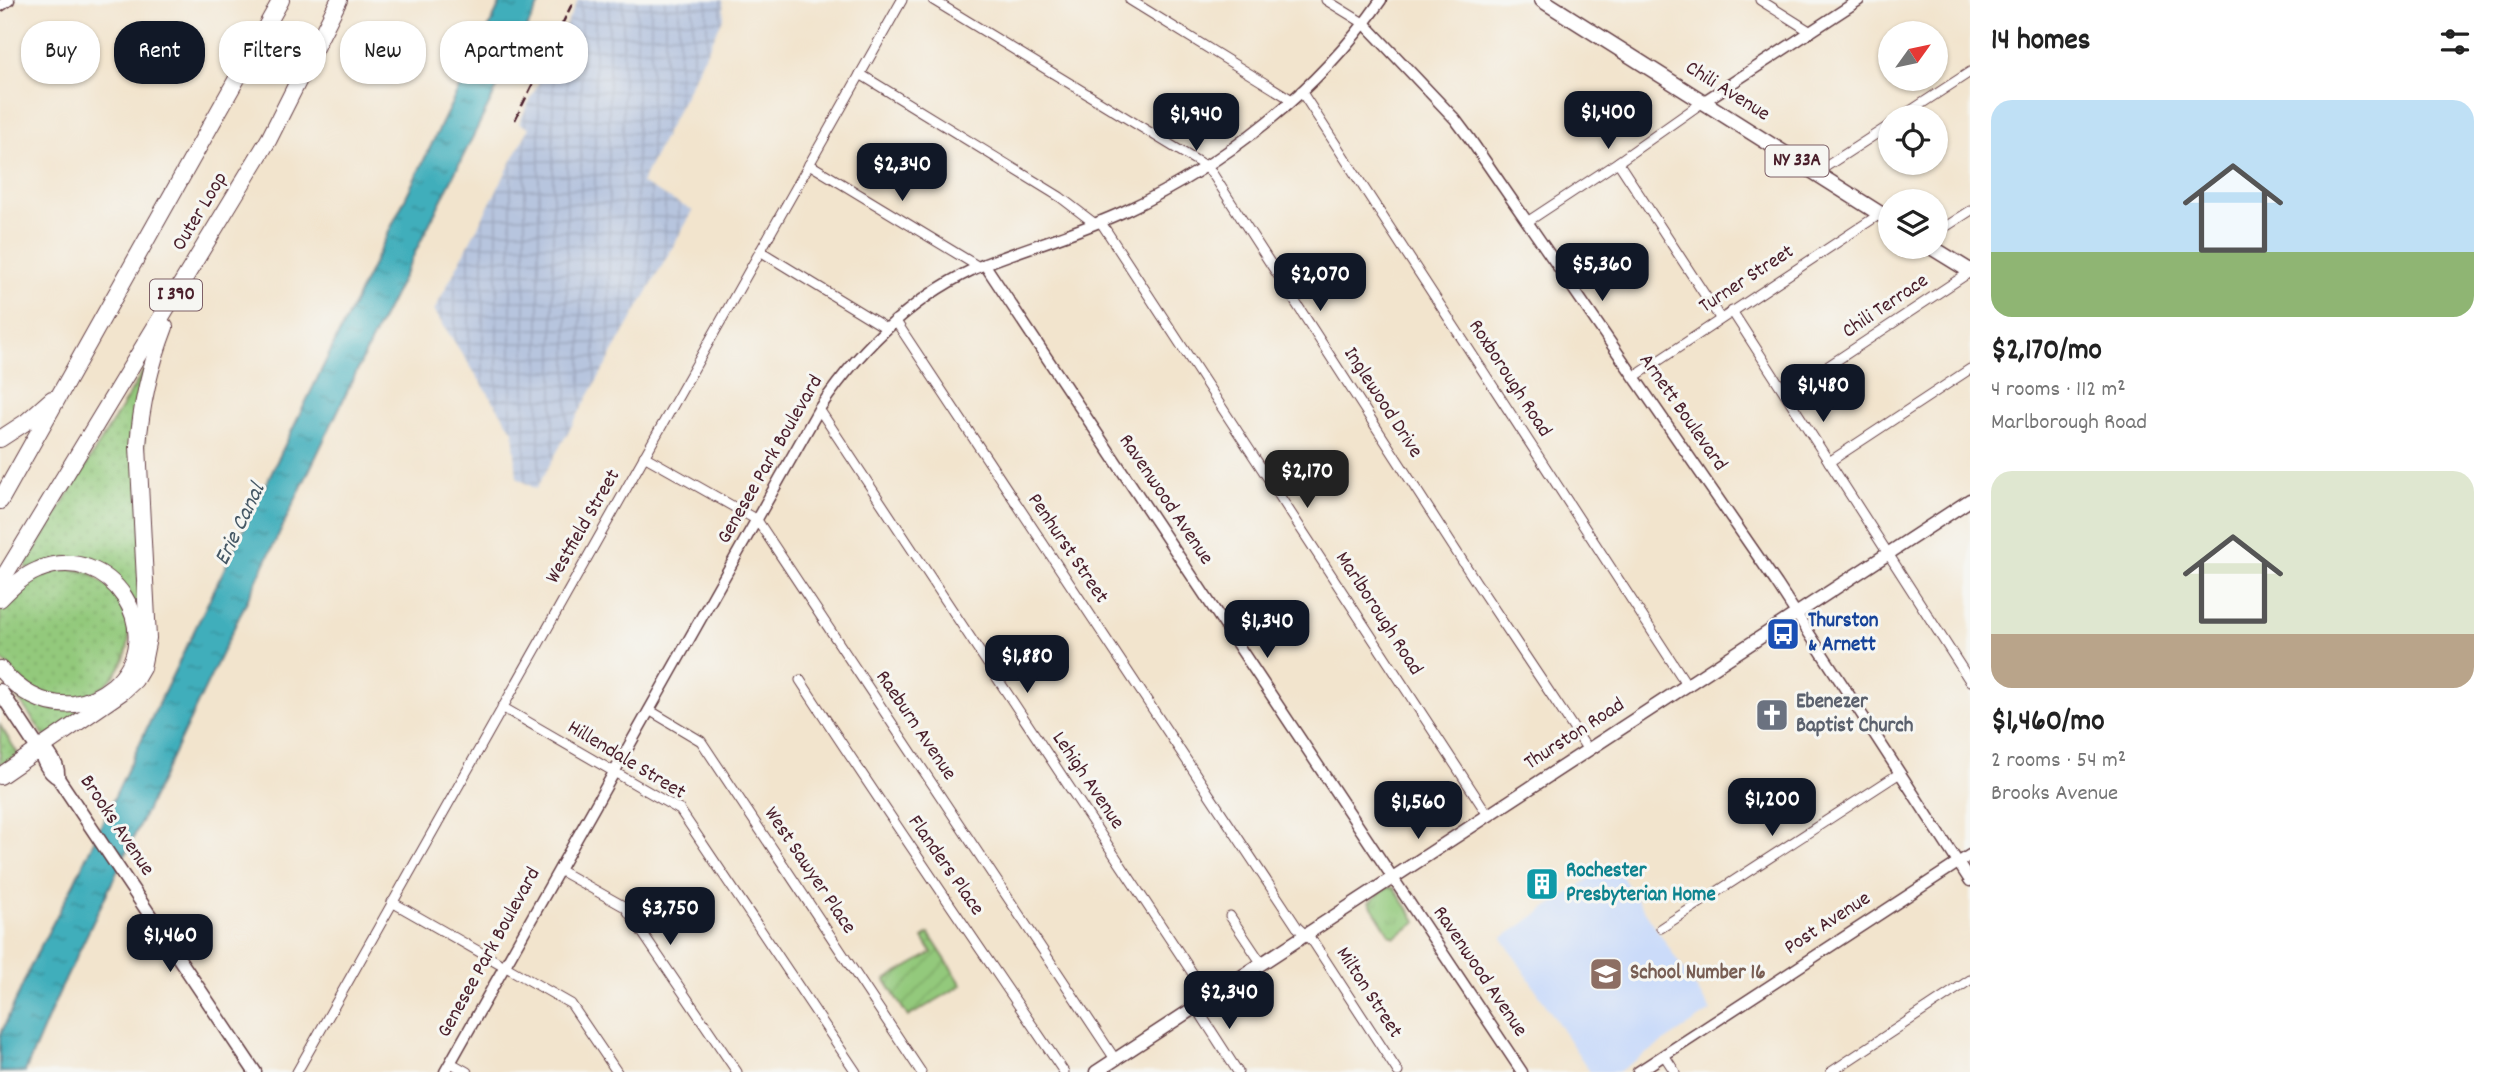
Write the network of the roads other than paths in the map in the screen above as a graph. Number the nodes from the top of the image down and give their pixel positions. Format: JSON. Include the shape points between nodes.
{"nodes":[{"id":1,"x":9,"y":0,"type":"edge"},
{"id":2,"x":281,"y":0,"type":"edge"},
{"id":3,"x":340,"y":0,"type":"edge"},
{"id":4,"x":902,"y":0,"type":"edge"},
{"id":5,"x":933,"y":0,"type":"edge"},
{"id":6,"x":1130,"y":0,"type":"edge"},
{"id":7,"x":1326,"y":0,"type":"edge"},
{"id":8,"x":1381,"y":0,"type":"edge"},
{"id":9,"x":1542,"y":0,"type":"edge"},
{"id":10,"x":1760,"y":0,"type":"edge"},
{"id":11,"x":1859,"y":0,"type":"edge"},
{"id":12,"x":0,"y":6,"type":"edge"},
{"id":13,"x":1365,"y":24,"type":"junction"},
{"id":14,"x":1811,"y":32,"type":"junction"},
{"id":15,"x":1970,"y":72,"type":"edge"},
{"id":16,"x":860,"y":74,"type":"junction"},
{"id":17,"x":1301,"y":91,"type":"junction"},
{"id":18,"x":1292,"y":100,"type":"junction"},
{"id":19,"x":1703,"y":102,"type":"junction"},
{"id":20,"x":1919,"y":105,"type":"edge"},
{"id":21,"x":1878,"y":133,"type":"edge"},
{"id":22,"x":1618,"y":162,"type":"junction"},
{"id":23,"x":809,"y":164,"type":"junction"},
{"id":24,"x":1205,"y":166,"type":"junction"},
{"id":25,"x":1816,"y":173,"type":"junction"},
{"id":26,"x":1970,"y":211,"type":"edge"},
{"id":27,"x":1878,"y":213,"type":"edge"},
{"id":28,"x":1878,"y":221,"type":"edge"},
{"id":29,"x":1097,"y":222,"type":"junction"},
{"id":30,"x":1527,"y":222,"type":"junction"},
{"id":31,"x":1948,"y":225,"type":"edge"},
{"id":32,"x":760,"y":251,"type":"junction"},
{"id":33,"x":1948,"y":258,"type":"edge"},
{"id":34,"x":982,"y":266,"type":"junction"},
{"id":35,"x":1970,"y":272,"type":"edge"},
{"id":36,"x":180,"y":289,"type":"junction"},
{"id":37,"x":1732,"y":311,"type":"junction"},
{"id":38,"x":1720,"y":318,"type":"junction"},
{"id":39,"x":890,"y":324,"type":"junction"},
{"id":40,"x":1970,"y":369,"type":"edge"},
{"id":41,"x":1634,"y":377,"type":"junction"},
{"id":42,"x":62,"y":391,"type":"junction"},
{"id":43,"x":1786,"y":394,"type":"junction"},
{"id":44,"x":819,"y":409,"type":"junction"},
{"id":45,"x":0,"y":439,"type":"edge"},
{"id":46,"x":644,"y":456,"type":"junction"},
{"id":47,"x":1829,"y":462,"type":"junction"},
{"id":48,"x":1970,"y":500,"type":"edge"},
{"id":49,"x":0,"y":501,"type":"edge"},
{"id":50,"x":757,"y":520,"type":"junction"},
{"id":51,"x":1888,"y":554,"type":"junction"},
{"id":52,"x":0,"y":583,"type":"edge"},
{"id":53,"x":0,"y":599,"type":"edge"},
{"id":54,"x":1797,"y":614,"type":"junction"},
{"id":55,"x":0,"y":669,"type":"edge"},
{"id":56,"x":800,"y":680,"type":"dead end"},
{"id":57,"x":1970,"y":681,"type":"edge"},
{"id":58,"x":1688,"y":685,"type":"junction"},
{"id":59,"x":0,"y":691,"type":"edge"},
{"id":60,"x":502,"y":707,"type":"junction"},
{"id":61,"x":649,"y":710,"type":"junction"},
{"id":62,"x":40,"y":750,"type":"junction"},
{"id":63,"x":1588,"y":750,"type":"junction"},
{"id":64,"x":613,"y":772,"type":"junction"},
{"id":65,"x":1900,"y":773,"type":"junction"},
{"id":66,"x":0,"y":775,"type":"edge"},
{"id":67,"x":1488,"y":815,"type":"junction"},
{"id":68,"x":1970,"y":855,"type":"edge"},
{"id":69,"x":1958,"y":862,"type":"junction"},
{"id":70,"x":559,"y":870,"type":"junction"},
{"id":71,"x":1392,"y":878,"type":"junction"},
{"id":72,"x":1970,"y":881,"type":"edge"},
{"id":73,"x":392,"y":902,"type":"junction"},
{"id":74,"x":1230,"y":916,"type":"dead end"},
{"id":75,"x":1661,"y":928,"type":"dead end"},
{"id":76,"x":1306,"y":935,"type":"junction"},
{"id":77,"x":505,"y":964,"type":"junction"},
{"id":78,"x":1262,"y":964,"type":"junction"},
{"id":79,"x":1970,"y":980,"type":"edge"},
{"id":80,"x":1209,"y":998,"type":"junction"},
{"id":81,"x":1196,"y":1007,"type":"junction"},
{"id":82,"x":1664,"y":1055,"type":"junction"},
{"id":83,"x":1115,"y":1059,"type":"junction"},
{"id":84,"x":448,"y":1067,"type":"edge"},
{"id":85,"x":255,"y":1072,"type":"edge"},
{"id":86,"x":297,"y":1072,"type":"edge"},
{"id":87,"x":467,"y":1072,"type":"edge"},
{"id":88,"x":617,"y":1072,"type":"edge"},
{"id":89,"x":737,"y":1072,"type":"edge"},
{"id":90,"x":856,"y":1072,"type":"edge"},
{"id":91,"x":921,"y":1072,"type":"edge"},
{"id":92,"x":1064,"y":1072,"type":"edge"},
{"id":93,"x":1096,"y":1072,"type":"edge"},
{"id":94,"x":1238,"y":1072,"type":"edge"},
{"id":95,"x":1398,"y":1072,"type":"edge"},
{"id":96,"x":1522,"y":1072,"type":"edge"},
{"id":97,"x":1638,"y":1072,"type":"edge"},
{"id":98,"x":1675,"y":1072,"type":"edge"},
{"id":99,"x":1831,"y":1072,"type":"edge"}],
"edges":[{"from":1,"to":12,"type":"street"},
{"from":2,"to":42,"type":"highway","name":"Outer Loop","number":"I 390"},
{"from":3,"to":36,"type":"highway","name":"Outer Loop","number":"I 390","via":[[270,139]]},
{"from":4,"to":16,"type":"street","name":"Westfield Street"},
{"from":5,"to":24,"type":"street","name":"Inglewood Drive"},
{"from":6,"to":18,"type":"street"},
{"from":7,"to":13,"type":"street","name":"Arnett Boulevard"},
{"from":8,"to":13,"type":"street","name":"Genesee Park Boulevard"},
{"from":9,"to":19,"type":"main road","name":"Chili Avenue","number":"NY 33A"},
{"from":10,"to":14,"type":"street"},
{"from":11,"to":14,"type":"street"},
{"from":13,"to":17,"type":"street","name":"Genesee Park Boulevard"},
{"from":13,"to":30,"type":"street","name":"Arnett Boulevard","via":[[1455,120]]},
{"from":14,"to":19,"type":"street"},
{"from":15,"to":20,"type":"street"},
{"from":16,"to":23,"type":"street","name":"Westfield Street"},
{"from":16,"to":29,"type":"street","name":"Marlborough Road"},
{"from":17,"to":18,"type":"street","name":"Genesee Park Boulevard"},
{"from":17,"to":58,"type":"street","name":"Roxborough Road"},
{"from":18,"to":24,"type":"street","name":"Genesee Park Boulevard"},
{"from":19,"to":22,"type":"street"},
{"from":19,"to":25,"type":"main road","name":"Chili Avenue","number":"NY 33A"},
{"from":21,"to":25,"type":"street"},
{"from":22,"to":30,"type":"street"},
{"from":22,"to":38,"type":"street"},
{"from":23,"to":32,"type":"street","name":"Westfield Street"},
{"from":23,"to":34,"type":"street","name":"Ravenwood Avenue"},
{"from":24,"to":29,"type":"street","name":"Genesee Park Boulevard","via":[[1149,199]]},
{"from":24,"to":63,"type":"street","name":"Inglewood Drive"},
{"from":25,"to":27,"type":"main road","name":"Chili Avenue","number":"NY 33A"},
{"from":26,"to":31,"type":"street"},
{"from":28,"to":37,"type":"street","name":"Turner Street"},
{"from":29,"to":34,"type":"street","name":"Genesee Park Boulevard"},
{"from":29,"to":67,"type":"street","name":"Marlborough Road"},
{"from":30,"to":41,"type":"street","name":"Arnett Boulevard"},
{"from":32,"to":39,"type":"street","name":"Penhurst Street"},
{"from":32,"to":46,"type":"street","name":"Westfield Street"},
{"from":33,"to":35,"type":"main road"},
{"from":34,"to":39,"type":"street","name":"Genesee Park Boulevard","via":[[931,294]]},
{"from":34,"to":71,"type":"street","name":"Ravenwood Avenue"},
{"from":35,"to":43,"type":"street","name":"Chili Terrace"},
{"from":36,"to":52,"type":"highway","name":"Outer Loop","number":"I 390"},
{"from":36,"to":62,"type":"highway","via":[[153,360],[140,415],[146,655],[135,680],[122,692]]},
{"from":37,"to":38,"type":"street","name":"Turner Street"},
{"from":37,"to":43,"type":"street"},
{"from":38,"to":41,"type":"street","name":"Turner Street"},
{"from":39,"to":44,"type":"street","name":"Genesee Park Boulevard","via":[[849,367]]},
{"from":39,"to":76,"type":"street","name":"Penhurst Street"},
{"from":40,"to":47,"type":"street"},
{"from":41,"to":54,"type":"street","name":"Arnett Boulevard"},
{"from":42,"to":45,"type":"highway"},
{"from":42,"to":49,"type":"highway","name":"Outer Loop","number":"I 390"},
{"from":43,"to":47,"type":"street"},
{"from":44,"to":50,"type":"street","name":"Genesee Park Boulevard"},
{"from":44,"to":80,"type":"street","name":"Lehigh Avenue"},
{"from":46,"to":50,"type":"street","name":"Raeburn Avenue"},
{"from":46,"to":60,"type":"street","name":"Westfield Street"},
{"from":47,"to":51,"type":"street"},
{"from":48,"to":51,"type":"main road","name":"Thurston Road"},
{"from":50,"to":61,"type":"street","name":"Genesee Park Boulevard"},
{"from":50,"to":83,"type":"street","name":"Raeburn Avenue"},
{"from":51,"to":54,"type":"main road","name":"Thurston Road"},
{"from":51,"to":57,"type":"street"},
{"from":53,"to":55,"type":"highway","via":[[38,569],[58,564],[83,566],[104,575],[123,593],[134,615],[136,639],[131,661],[120,678],[106,691],[82,702],[38,699]]},
{"from":54,"to":58,"type":"main road","name":"Thurston Road"},
{"from":54,"to":65,"type":"street","name":"Arnett Boulevard"},
{"from":56,"to":92,"type":"street","name":"Flanders Place"},
{"from":58,"to":63,"type":"main road","name":"Thurston Road"},
{"from":59,"to":62,"type":"main road","name":"Brooks Avenue"},
{"from":60,"to":64,"type":"street","name":"Hillendale Street"},
{"from":60,"to":73,"type":"street","name":"Westfield Street"},
{"from":61,"to":64,"type":"street","name":"Genesee Park Boulevard"},
{"from":61,"to":91,"type":"street","name":"West Sawyer Place","via":[[701,741]]},
{"from":62,"to":66,"type":"highway"},
{"from":62,"to":85,"type":"main road","name":"Brooks Avenue","via":[[52,775]]},
{"from":63,"to":67,"type":"main road","name":"Thurston Road"},
{"from":64,"to":70,"type":"street","name":"Genesee Park Boulevard"},
{"from":64,"to":90,"type":"street","name":"Hillendale Street","via":[[680,810]]},
{"from":65,"to":69,"type":"street","name":"Arnett Boulevard"},
{"from":65,"to":75,"type":"street"},
{"from":67,"to":71,"type":"main road","name":"Thurston Road"},
{"from":68,"to":69,"type":"street","name":"Post Avenue"},
{"from":69,"to":72,"type":"street","name":"Arnett Boulevard"},
{"from":69,"to":82,"type":"street","name":"Post Avenue"},
{"from":70,"to":77,"type":"street","name":"Genesee Park Boulevard"},
{"from":70,"to":89,"type":"street","via":[[625,907]]},
{"from":71,"to":76,"type":"main road","name":"Thurston Road"},
{"from":71,"to":96,"type":"street","name":"Ravenwood Avenue"},
{"from":73,"to":77,"type":"street"},
{"from":73,"to":86,"type":"street","name":"Westfield Street"},
{"from":74,"to":78,"type":"street"},
{"from":76,"to":78,"type":"main road","name":"Thurston Road"},
{"from":76,"to":95,"type":"street","name":"Milton Street"},
{"from":77,"to":84,"type":"street","name":"Genesee Park Boulevard"},
{"from":77,"to":88,"type":"street","via":[[570,1003]]},
{"from":78,"to":80,"type":"main road","name":"Thurston Road"},
{"from":79,"to":99,"type":"street"},
{"from":80,"to":81,"type":"main road","name":"Thurston Road"},
{"from":81,"to":83,"type":"main road","name":"Thurston Road"},
{"from":81,"to":94,"type":"street"},
{"from":82,"to":97,"type":"street","name":"Post Avenue"},
{"from":82,"to":98,"type":"street"},
{"from":83,"to":93,"type":"main road","name":"Thurston Road"},
{"from":84,"to":87,"type":"street"}]}
